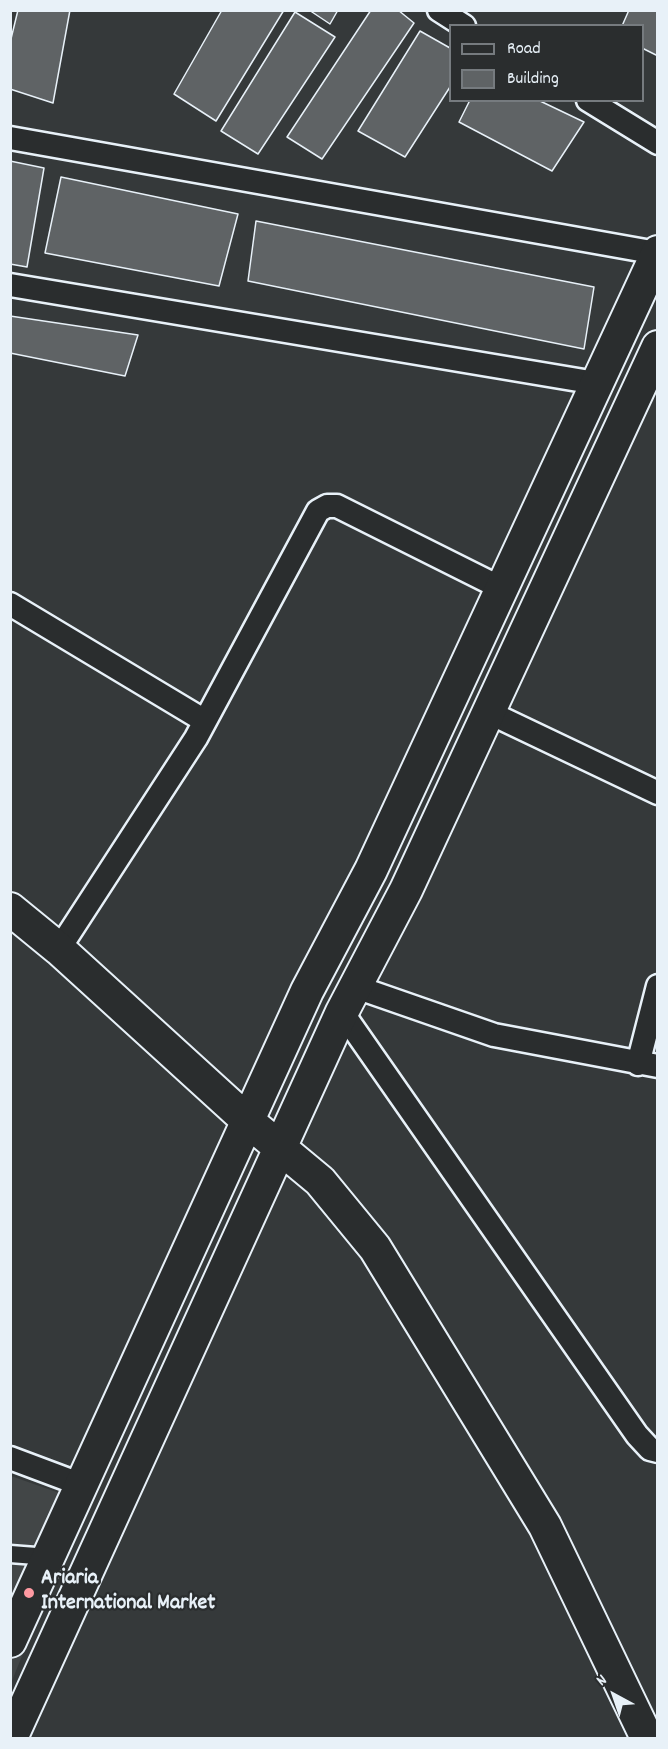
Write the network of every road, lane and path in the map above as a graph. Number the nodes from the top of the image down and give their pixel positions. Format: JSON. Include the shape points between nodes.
{"nodes":[{"id":1,"x":439,"y":10,"type":"edge"},
{"id":2,"x":461,"y":24,"type":"edge"},
{"id":3,"x":591,"y":102,"type":"edge"},
{"id":4,"x":10,"y":138,"type":"edge"},
{"id":5,"x":657,"y":143,"type":"edge"},
{"id":6,"x":657,"y":252,"type":"edge"},
{"id":7,"x":10,"y":285,"type":"edge"},
{"id":8,"x":657,"y":347,"type":"edge"},
{"id":9,"x":596,"y":382,"type":"junction"},
{"id":10,"x":647,"y":396,"type":"edge"},
{"id":11,"x":501,"y":588,"type":"junction"},
{"id":12,"x":10,"y":604,"type":"edge"},
{"id":13,"x":488,"y":712,"type":"junction"},
{"id":14,"x":205,"y":721,"type":"junction"},
{"id":15,"x":657,"y":793,"type":"edge"},
{"id":16,"x":10,"y":909,"type":"edge"},
{"id":17,"x":59,"y":949,"type":"junction"},
{"id":18,"x":657,"y":986,"type":"edge"},
{"id":19,"x":349,"y":999,"type":"junction"},
{"id":20,"x":648,"y":1065,"type":"edge"},
{"id":21,"x":249,"y":1122,"type":"junction"},
{"id":22,"x":281,"y":1148,"type":"junction"},
{"id":23,"x":657,"y":1451,"type":"edge"},
{"id":24,"x":10,"y":1458,"type":"edge"},
{"id":25,"x":82,"y":1485,"type":"junction"},
{"id":26,"x":10,"y":1554,"type":"edge"},
{"id":27,"x":49,"y":1557,"type":"junction"},
{"id":28,"x":10,"y":1641,"type":"edge"},
{"id":29,"x":11,"y":1738,"type":"edge"},
{"id":30,"x":647,"y":1738,"type":"edge"}],
"edges":[{"from":1,"to":2,"type":"street"},
{"from":3,"to":5,"type":"street"},
{"from":4,"to":6,"type":"street"},
{"from":6,"to":9,"type":"main road"},
{"from":7,"to":9,"type":"street"},
{"from":8,"to":10,"type":"main road"},
{"from":9,"to":11,"type":"main road"},
{"from":10,"to":13,"type":"main road"},
{"from":11,"to":14,"type":"street","via":[[337,506],[327,506],[318,511]]},
{"from":11,"to":21,"type":"main road","via":[[371,870],[307,991]]},
{"from":12,"to":14,"type":"street"},
{"from":13,"to":15,"type":"street"},
{"from":13,"to":19,"type":"main road","via":[[406,890]]},
{"from":14,"to":17,"type":"street"},
{"from":16,"to":17,"type":"main road"},
{"from":17,"to":21,"type":"main road"},
{"from":18,"to":20,"type":"street"},
{"from":19,"to":20,"type":"street","via":[[494,1035]]},
{"from":19,"to":22,"type":"main road"},
{"from":19,"to":23,"type":"street","via":[[637,1435]]},
{"from":21,"to":22,"type":"main road"},
{"from":21,"to":25,"type":"main road"},
{"from":22,"to":29,"type":"main road"},
{"from":22,"to":30,"type":"main road","via":[[320,1181],[375,1248],[545,1526]]},
{"from":24,"to":25,"type":"street"},
{"from":25,"to":27,"type":"main road"},
{"from":26,"to":27,"type":"street"},
{"from":27,"to":28,"type":"main road"}]}
